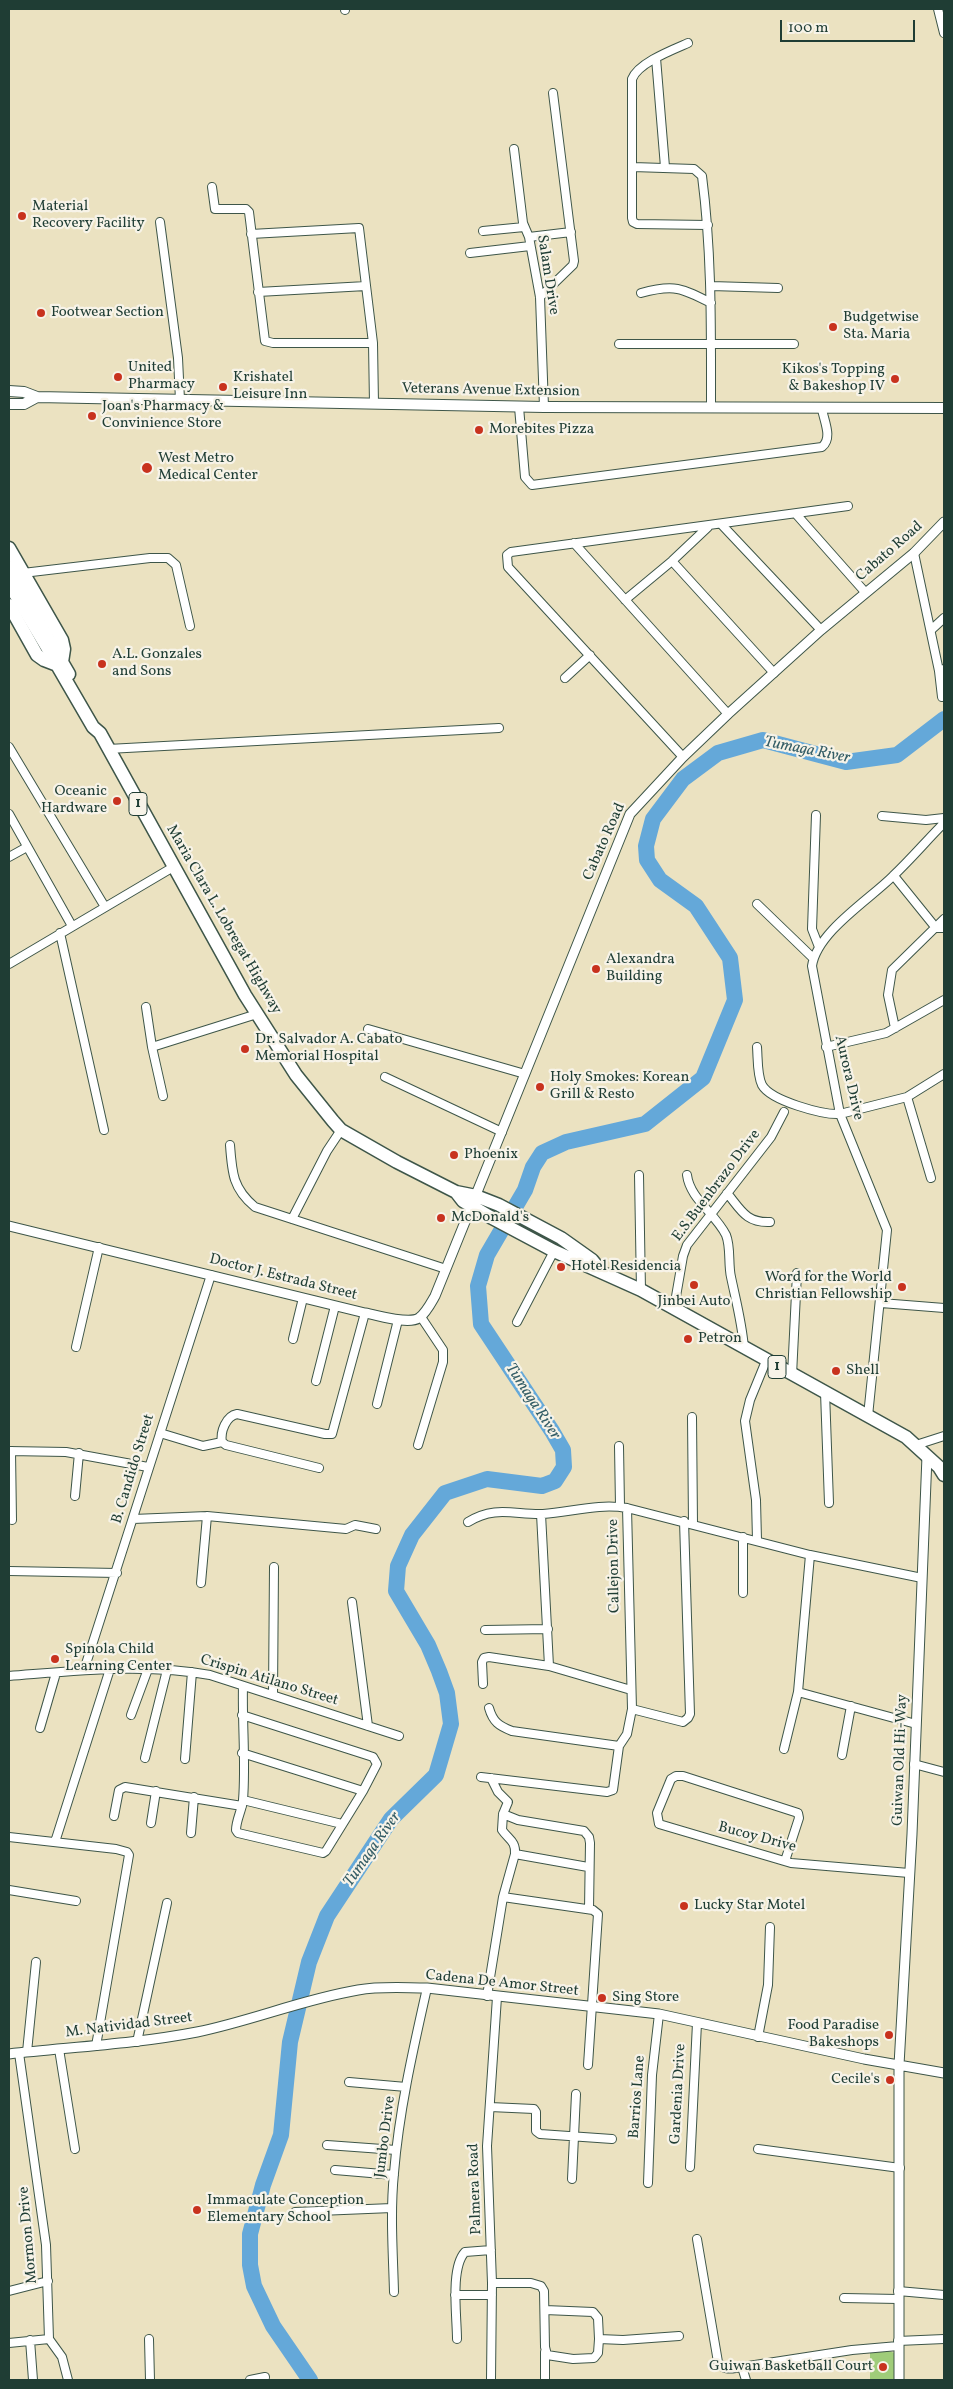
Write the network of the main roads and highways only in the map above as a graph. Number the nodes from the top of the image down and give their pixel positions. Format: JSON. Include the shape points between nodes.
{"nodes":[{"id":1,"x":9,"y":391,"type":"edge"},
{"id":2,"x":37,"y":397,"type":"junction"},
{"id":3,"x":9,"y":404,"type":"edge"},
{"id":4,"x":944,"y":408,"type":"edge"},
{"id":5,"x":9,"y":548,"type":"edge"},
{"id":6,"x":9,"y":567,"type":"edge"},
{"id":7,"x":9,"y":585,"type":"edge"},
{"id":8,"x":9,"y":605,"type":"edge"},
{"id":9,"x":59,"y":664,"type":"junction"},
{"id":10,"x":474,"y":1201,"type":"junction"},
{"id":11,"x":601,"y":1271,"type":"junction"},
{"id":12,"x":944,"y":1475,"type":"edge"}],
"edges":[{"from":1,"to":2,"type":"main road","name":"Veterans Avenue Extension"},
{"from":2,"to":3,"type":"main road","name":"Veterans Avenue Extension","via":[[24,404]]},
{"from":2,"to":4,"type":"main road","name":"Veterans Avenue Extension","via":[[519,407]]},
{"from":5,"to":9,"type":"highway","name":"Maria Clara L. Lobregat Highway","via":[[62,640],[64,649]]},
{"from":6,"to":9,"type":"main road"},
{"from":7,"to":9,"type":"main road"},
{"from":8,"to":9,"type":"highway","name":"Maria Clara L. Lobregat Highway","via":[[37,654],[44,660]]},
{"from":9,"to":10,"type":"highway","name":"Maria Clara L. Lobregat Highway","number":"1","via":[[257,1014],[315,1100],[341,1130]]},
{"from":10,"to":11,"type":"highway","name":"Maria Clara L. Lobregat Highway","number":"1","via":[[492,1218],[554,1251]]},
{"from":10,"to":11,"type":"highway","name":"Maria Clara L. Lobregat Highway","number":"1","via":[[499,1205],[560,1238],[592,1260]]},
{"from":11,"to":12,"type":"highway","name":"Maria Clara L. Lobregat Highway","number":"1","via":[[868,1416],[916,1445]]}]}
